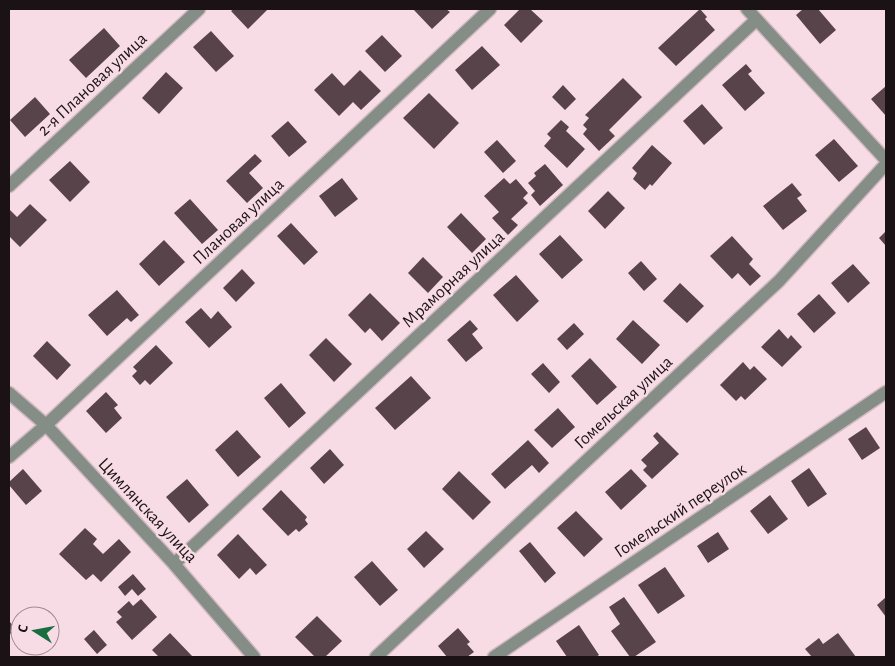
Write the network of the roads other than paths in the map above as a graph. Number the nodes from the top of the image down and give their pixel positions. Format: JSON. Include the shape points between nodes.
{"nodes":[{"id":1,"x":199,"y":9,"type":"edge"},
{"id":2,"x":490,"y":9,"type":"edge"},
{"id":3,"x":747,"y":9,"type":"edge"},
{"id":4,"x":756,"y":20,"type":"junction"},
{"id":5,"x":886,"y":160,"type":"edge"},
{"id":6,"x":886,"y":164,"type":"edge"},
{"id":7,"x":9,"y":186,"type":"edge"},
{"id":8,"x":886,"y":392,"type":"edge"},
{"id":9,"x":9,"y":394,"type":"edge"},
{"id":10,"x":46,"y":425,"type":"junction"},
{"id":11,"x":9,"y":458,"type":"edge"},
{"id":12,"x":174,"y":564,"type":"junction"},
{"id":13,"x":254,"y":657,"type":"edge"},
{"id":14,"x":376,"y":657,"type":"edge"},
{"id":15,"x":494,"y":657,"type":"edge"}],
"edges":[{"from":1,"to":7,"type":"street","name":"2-я Плановая улица"},
{"from":2,"to":10,"type":"street","name":"Плановая улица"},
{"from":3,"to":4,"type":"street"},
{"from":4,"to":5,"type":"street"},
{"from":4,"to":12,"type":"street","name":"Мраморная улица"},
{"from":6,"to":14,"type":"street","name":"Гомельская улица","via":[[780,281]]},
{"from":8,"to":15,"type":"street","name":"Гомельский переулок"},
{"from":9,"to":10,"type":"street","name":"Цимлянская улица"},
{"from":10,"to":11,"type":"street","name":"Плановая улица"},
{"from":10,"to":12,"type":"street","name":"Цимлянская улица"},
{"from":12,"to":13,"type":"street","name":"Цимлянская улица"}]}
